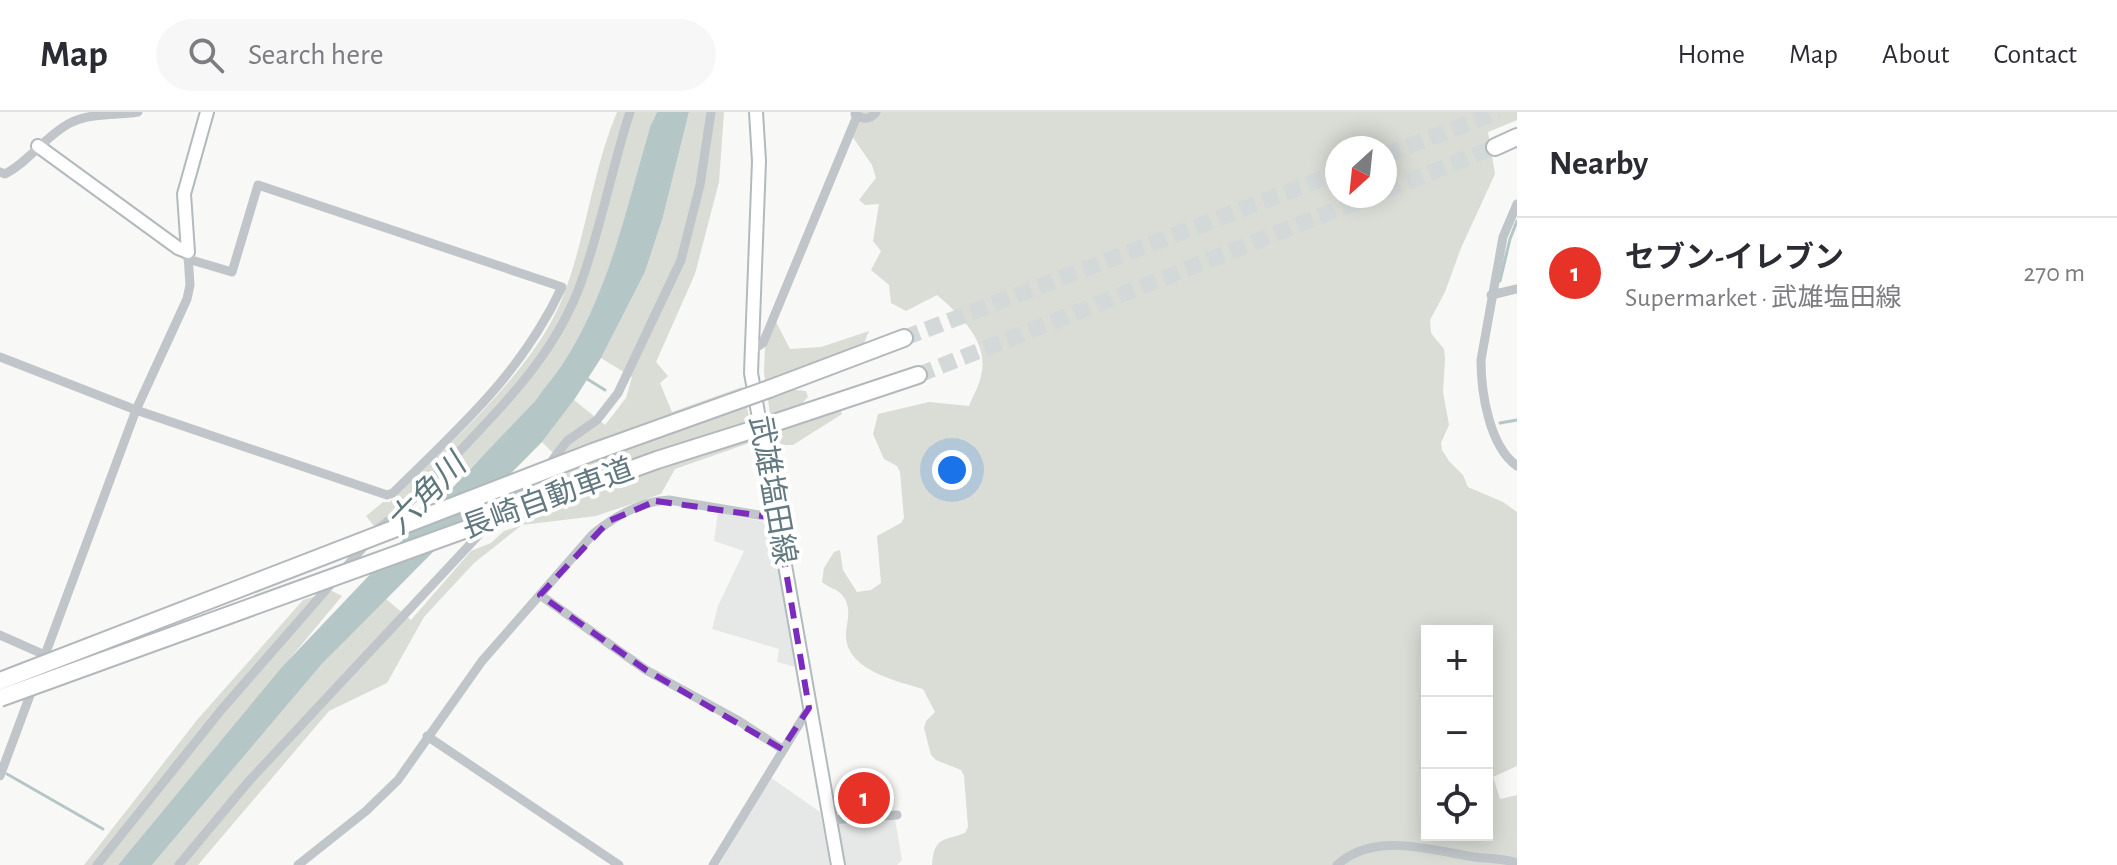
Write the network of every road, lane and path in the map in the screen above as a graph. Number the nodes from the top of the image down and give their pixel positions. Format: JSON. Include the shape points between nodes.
{"nodes":[{"id":1,"x":138,"y":112,"type":"edge"},
{"id":2,"x":207,"y":112,"type":"edge"},
{"id":3,"x":630,"y":112,"type":"edge"},
{"id":4,"x":711,"y":112,"type":"edge"},
{"id":5,"x":756,"y":112,"type":"edge"},
{"id":6,"x":876,"y":112,"type":"edge"},
{"id":7,"x":855,"y":114,"type":"edge"},
{"id":8,"x":1517,"y":137,"type":"edge"},
{"id":9,"x":38,"y":146,"type":"junction"},
{"id":10,"x":1495,"y":147,"type":"tunnel mouth"},
{"id":11,"x":0,"y":172,"type":"edge"},
{"id":12,"x":1517,"y":204,"type":"edge"},
{"id":13,"x":188,"y":255,"type":"junction"},
{"id":14,"x":1517,"y":289,"type":"edge"},
{"id":15,"x":1491,"y":295,"type":"junction"},
{"id":16,"x":753,"y":315,"type":"junction"},
{"id":17,"x":772,"y":318,"type":"junction"},
{"id":18,"x":904,"y":338,"type":"tunnel mouth"},
{"id":19,"x":751,"y":351,"type":"junction"},
{"id":20,"x":0,"y":357,"type":"edge"},
{"id":21,"x":918,"y":375,"type":"tunnel mouth"},
{"id":22,"x":136,"y":410,"type":"junction"},
{"id":23,"x":1517,"y":466,"type":"edge"},
{"id":24,"x":777,"y":518,"type":"junction"},
{"id":25,"x":540,"y":595,"type":"junction"},
{"id":26,"x":0,"y":635,"type":"edge"},
{"id":27,"x":45,"y":655,"type":"junction"},
{"id":28,"x":0,"y":681,"type":"edge"},
{"id":29,"x":0,"y":698,"type":"edge"},
{"id":30,"x":809,"y":708,"type":"junction"},
{"id":31,"x":427,"y":736,"type":"junction"},
{"id":32,"x":782,"y":749,"type":"junction"},
{"id":33,"x":0,"y":776,"type":"edge"},
{"id":34,"x":897,"y":815,"type":"dead end"},
{"id":35,"x":830,"y":820,"type":"junction"},
{"id":36,"x":1517,"y":863,"type":"edge"},
{"id":37,"x":97,"y":865,"type":"edge"},
{"id":38,"x":179,"y":865,"type":"edge"},
{"id":39,"x":298,"y":865,"type":"edge"},
{"id":40,"x":619,"y":865,"type":"edge"},
{"id":41,"x":713,"y":865,"type":"edge"},
{"id":42,"x":838,"y":865,"type":"edge"},
{"id":43,"x":1337,"y":865,"type":"edge"}],
"edges":[{"from":1,"to":9,"type":"street","via":[[97,114],[71,122]]},
{"from":2,"to":13,"type":"main road","via":[[184,194]]},
{"from":3,"to":37,"type":"street","via":[[578,290],[533,372],[378,530],[222,709]]},
{"from":4,"to":38,"type":"street","via":[[681,260],[608,408],[567,441],[415,601]]},
{"from":5,"to":16,"type":"main road","name":"武雄塩田線"},
{"from":6,"to":7,"type":"street","via":[[865,119]]},
{"from":7,"to":17,"type":"street"},
{"from":8,"to":10,"type":"highway"},
{"from":9,"to":11,"type":"street","via":[[12,170]]},
{"from":9,"to":13,"type":"main road"},
{"from":12,"to":15,"type":"street","via":[[1503,237]]},
{"from":13,"to":22,"type":"street","via":[[187,299]]},
{"from":13,"to":22,"type":"street","via":[[232,272],[258,185],[562,287],[519,362],[481,406],[387,495]]},
{"from":14,"to":15,"type":"street"},
{"from":15,"to":23,"type":"street","via":[[1481,376],[1494,433]]},
{"from":16,"to":17,"type":"street"},
{"from":16,"to":19,"type":"main road","name":"武雄塩田線"},
{"from":17,"to":19,"type":"street","via":[[763,343]]},
{"from":18,"to":28,"type":"highway","name":"長崎自動車道","bridge":true},
{"from":19,"to":24,"type":"main road","name":"武雄塩田線"},
{"from":20,"to":22,"type":"street"},
{"from":21,"to":29,"type":"highway","name":"長崎自動車道","bridge":true,"via":[[657,460]]},
{"from":22,"to":27,"type":"street"},
{"from":24,"to":25,"type":"street","via":[[656,501],[609,521]]},
{"from":24,"to":30,"type":"main road","name":"武雄塩田線"},
{"from":25,"to":31,"type":"street"},
{"from":25,"to":32,"type":"street","via":[[646,670]]},
{"from":26,"to":27,"type":"street"},
{"from":27,"to":33,"type":"street"},
{"from":30,"to":32,"type":"street"},
{"from":30,"to":35,"type":"main road","name":"武雄塩田線"},
{"from":31,"to":39,"type":"street","via":[[389,789]]},
{"from":31,"to":40,"type":"street"},
{"from":32,"to":41,"type":"street"},
{"from":34,"to":35,"type":"street"},
{"from":35,"to":42,"type":"main road","name":"武雄塩田線"},
{"from":36,"to":43,"type":"street","via":[[1391,845]]}]}
